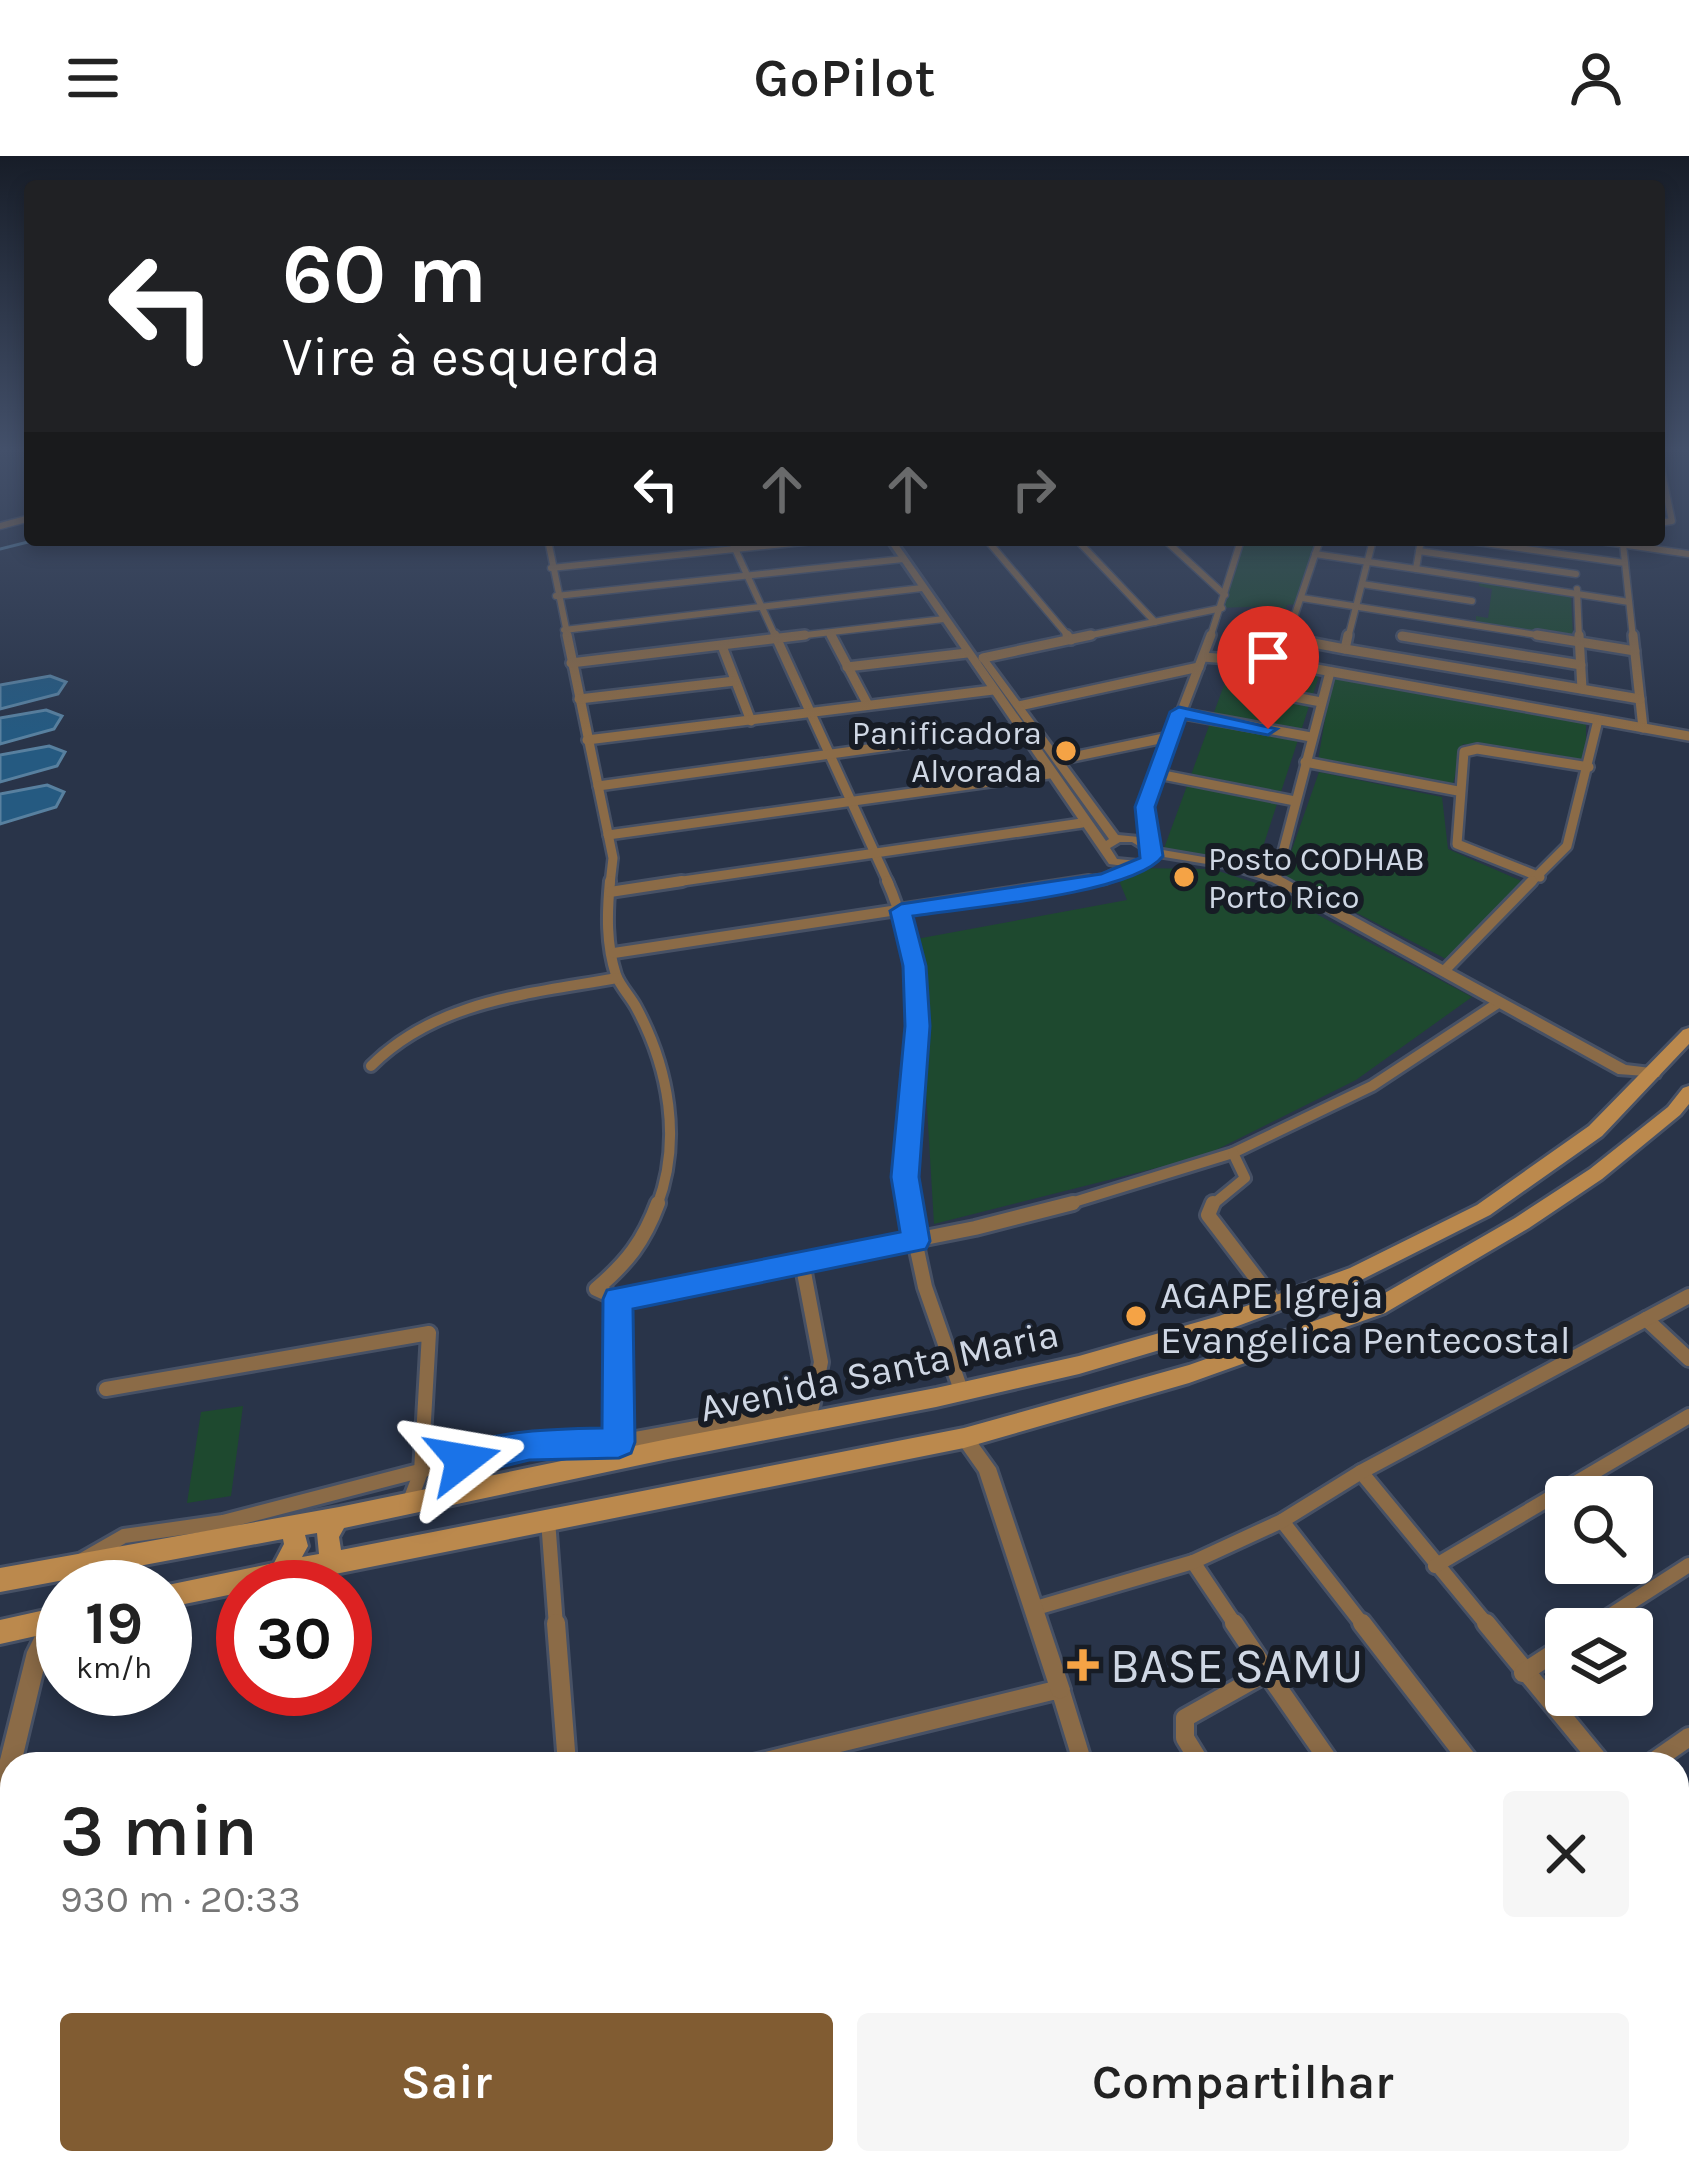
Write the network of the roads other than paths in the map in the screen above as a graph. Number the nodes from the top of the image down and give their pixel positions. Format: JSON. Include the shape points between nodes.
{"nodes":[{"id":1,"x":550,"y":546,"type":"edge"},
{"id":2,"x":718,"y":546,"type":"edge"},
{"id":3,"x":734,"y":546,"type":"edge"},
{"id":4,"x":898,"y":546,"type":"edge"},
{"id":5,"x":900,"y":546,"type":"edge"},
{"id":6,"x":992,"y":546,"type":"edge"},
{"id":7,"x":1083,"y":546,"type":"edge"},
{"id":8,"x":1172,"y":546,"type":"edge"},
{"id":9,"x":1238,"y":546,"type":"edge"},
{"id":10,"x":1318,"y":546,"type":"edge"},
{"id":11,"x":1372,"y":546,"type":"edge"},
{"id":12,"x":1420,"y":546,"type":"edge"},
{"id":13,"x":1507,"y":546,"type":"edge"},
{"id":14,"x":1623,"y":546,"type":"edge"},
{"id":15,"x":1636,"y":546,"type":"edge"},
{"id":16,"x":1662,"y":546,"type":"edge"},
{"id":17,"x":1663,"y":550,"type":"junction"},
{"id":18,"x":1419,"y":551,"type":"junction"},
{"id":19,"x":1316,"y":554,"type":"junction"},
{"id":20,"x":1689,"y":554,"type":"edge"},
{"id":21,"x":1576,"y":556,"type":"junction"},
{"id":22,"x":903,"y":559,"type":"junction"},
{"id":23,"x":1368,"y":562,"type":"junction"},
{"id":24,"x":1625,"y":563,"type":"junction"},
{"id":25,"x":551,"y":568,"type":"junction"},
{"id":26,"x":1416,"y":569,"type":"junction"},
{"id":27,"x":1576,"y":574,"type":"junction"},
{"id":28,"x":747,"y":577,"type":"junction"},
{"id":29,"x":1474,"y":578,"type":"junction"},
{"id":30,"x":1362,"y":584,"type":"junction"},
{"id":31,"x":922,"y":588,"type":"junction"},
{"id":32,"x":1577,"y":594,"type":"junction"},
{"id":33,"x":1226,"y":595,"type":"junction"},
{"id":34,"x":556,"y":596,"type":"junction"},
{"id":35,"x":1302,"y":598,"type":"junction"},
{"id":36,"x":1472,"y":601,"type":"junction"},
{"id":37,"x":1629,"y":602,"type":"junction"},
{"id":38,"x":760,"y":607,"type":"junction"},
{"id":39,"x":1356,"y":607,"type":"junction"},
{"id":40,"x":1222,"y":608,"type":"junction"},
{"id":41,"x":1405,"y":614,"type":"junction"},
{"id":42,"x":944,"y":619,"type":"junction"},
{"id":43,"x":1155,"y":622,"type":"junction"},
{"id":44,"x":1470,"y":625,"type":"junction"},
{"id":45,"x":564,"y":629,"type":"junction"},
{"id":46,"x":830,"y":633,"type":"junction"},
{"id":47,"x":1402,"y":636,"type":"junction"},
{"id":48,"x":1287,"y":638,"type":"junction"},
{"id":49,"x":775,"y":639,"type":"junction"},
{"id":50,"x":1071,"y":640,"type":"junction"},
{"id":51,"x":1580,"y":642,"type":"junction"},
{"id":52,"x":722,"y":646,"type":"junction"},
{"id":53,"x":1345,"y":649,"type":"junction"},
{"id":54,"x":1635,"y":651,"type":"junction"},
{"id":55,"x":967,"y":653,"type":"junction"},
{"id":56,"x":983,"y":658,"type":"junction"},
{"id":57,"x":1398,"y":658,"type":"junction"},
{"id":58,"x":1201,"y":662,"type":"junction"},
{"id":59,"x":571,"y":663,"type":"junction"},
{"id":60,"x":1283,"y":663,"type":"junction"},
{"id":61,"x":1581,"y":665,"type":"junction"},
{"id":62,"x":1454,"y":667,"type":"junction"},
{"id":63,"x":847,"y":668,"type":"junction"},
{"id":64,"x":1330,"y":672,"type":"junction"},
{"id":65,"x":735,"y":681,"type":"junction"},
{"id":66,"x":1241,"y":687,"type":"dead end"},
{"id":67,"x":1582,"y":689,"type":"junction"},
{"id":68,"x":992,"y":690,"type":"junction"},
{"id":69,"x":1451,"y":694,"type":"junction"},
{"id":70,"x":579,"y":699,"type":"junction"},
{"id":71,"x":1640,"y":699,"type":"junction"},
{"id":72,"x":1321,"y":702,"type":"junction"},
{"id":73,"x":868,"y":705,"type":"junction"},
{"id":74,"x":1018,"y":706,"type":"junction"},
{"id":75,"x":811,"y":712,"type":"junction"},
{"id":76,"x":1179,"y":712,"type":"junction"},
{"id":77,"x":1598,"y":720,"type":"junction"},
{"id":78,"x":751,"y":721,"type":"junction"},
{"id":79,"x":1020,"y":728,"type":"junction"},
{"id":80,"x":1643,"y":728,"type":"junction"},
{"id":81,"x":1689,"y":736,"type":"edge"},
{"id":82,"x":1169,"y":737,"type":"junction"},
{"id":83,"x":1311,"y":737,"type":"junction"},
{"id":84,"x":587,"y":740,"type":"junction"},
{"id":85,"x":829,"y":755,"type":"junction"},
{"id":86,"x":1058,"y":760,"type":"junction"},
{"id":87,"x":1305,"y":762,"type":"junction"},
{"id":88,"x":1589,"y":767,"type":"junction"},
{"id":89,"x":1049,"y":774,"type":"junction"},
{"id":90,"x":1158,"y":774,"type":"junction"},
{"id":91,"x":598,"y":786,"type":"junction"},
{"id":92,"x":1458,"y":791,"type":"junction"},
{"id":93,"x":1295,"y":801,"type":"junction"},
{"id":94,"x":851,"y":802,"type":"junction"},
{"id":95,"x":1082,"y":823,"type":"junction"},
{"id":96,"x":1147,"y":827,"type":"junction"},
{"id":97,"x":608,"y":835,"type":"junction"},
{"id":98,"x":1135,"y":839,"type":"junction"},
{"id":99,"x":1108,"y":848,"type":"junction"},
{"id":100,"x":872,"y":852,"type":"junction"},
{"id":101,"x":1150,"y":855,"type":"junction"},
{"id":102,"x":1130,"y":866,"type":"junction"},
{"id":103,"x":1540,"y":877,"type":"junction"},
{"id":104,"x":1105,"y":879,"type":"junction"},
{"id":105,"x":1276,"y":879,"type":"junction"},
{"id":106,"x":610,"y":892,"type":"junction"},
{"id":107,"x":901,"y":911,"type":"junction"},
{"id":108,"x":614,"y":953,"type":"junction"},
{"id":109,"x":1444,"y":971,"type":"junction"},
{"id":110,"x":617,"y":978,"type":"junction"},
{"id":111,"x":1498,"y":1003,"type":"junction"},
{"id":112,"x":1689,"y":1034,"type":"edge"},
{"id":113,"x":371,"y":1066,"type":"dead end"},
{"id":114,"x":1646,"y":1082,"type":"junction"},
{"id":115,"x":1685,"y":1104,"type":"edge"},
{"id":116,"x":1233,"y":1153,"type":"junction"},
{"id":117,"x":1568,"y":1153,"type":"junction"},
{"id":118,"x":1547,"y":1167,"type":"junction"},
{"id":119,"x":1596,"y":1174,"type":"junction"},
{"id":120,"x":1522,"y":1223,"type":"junction"},
{"id":121,"x":916,"y":1241,"type":"junction"},
{"id":122,"x":802,"y":1262,"type":"junction"},
{"id":123,"x":1689,"y":1296,"type":"edge"},
{"id":124,"x":618,"y":1299,"type":"junction"},
{"id":125,"x":1276,"y":1304,"type":"junction"},
{"id":126,"x":1646,"y":1319,"type":"junction"},
{"id":127,"x":1173,"y":1342,"type":"junction"},
{"id":128,"x":1689,"y":1359,"type":"edge"},
{"id":129,"x":1189,"y":1373,"type":"junction"},
{"id":130,"x":106,"y":1389,"type":"dead end"},
{"id":131,"x":962,"y":1393,"type":"junction"},
{"id":132,"x":1689,"y":1416,"type":"edge"},
{"id":133,"x":993,"y":1430,"type":"junction"},
{"id":134,"x":964,"y":1438,"type":"junction"},
{"id":135,"x":619,"y":1451,"type":"junction"},
{"id":136,"x":987,"y":1468,"type":"junction"},
{"id":137,"x":421,"y":1472,"type":"junction"},
{"id":138,"x":1361,"y":1472,"type":"junction"},
{"id":139,"x":320,"y":1499,"type":"junction"},
{"id":140,"x":410,"y":1503,"type":"junction"},
{"id":141,"x":338,"y":1518,"type":"junction"},
{"id":142,"x":548,"y":1518,"type":"junction"},
{"id":143,"x":1282,"y":1521,"type":"junction"},
{"id":144,"x":302,"y":1524,"type":"junction"},
{"id":145,"x":83,"y":1560,"type":"edge"},
{"id":146,"x":99,"y":1560,"type":"edge"},
{"id":147,"x":288,"y":1560,"type":"edge"},
{"id":148,"x":332,"y":1560,"type":"edge"},
{"id":149,"x":342,"y":1560,"type":"edge"},
{"id":150,"x":1193,"y":1562,"type":"junction"},
{"id":151,"x":1689,"y":1564,"type":"edge"},
{"id":152,"x":1435,"y":1566,"type":"junction"},
{"id":153,"x":36,"y":1572,"type":"edge"},
{"id":154,"x":0,"y":1580,"type":"edge"},
{"id":155,"x":1036,"y":1608,"type":"junction"},
{"id":156,"x":1622,"y":1608,"type":"edge"},
{"id":157,"x":10,"y":1630,"type":"edge"},
{"id":158,"x":36,"y":1651,"type":"edge"},
{"id":159,"x":36,"y":1656,"type":"edge"},
{"id":160,"x":1545,"y":1659,"type":"edge"},
{"id":161,"x":1267,"y":1672,"type":"junction"},
{"id":162,"x":1523,"y":1673,"type":"junction"},
{"id":163,"x":1060,"y":1689,"type":"junction"},
{"id":164,"x":10,"y":1752,"type":"edge"},
{"id":165,"x":566,"y":1752,"type":"edge"},
{"id":166,"x":803,"y":1752,"type":"edge"},
{"id":167,"x":1079,"y":1752,"type":"edge"},
{"id":168,"x":1194,"y":1752,"type":"edge"},
{"id":169,"x":1323,"y":1752,"type":"edge"},
{"id":170,"x":1462,"y":1752,"type":"edge"},
{"id":171,"x":1591,"y":1752,"type":"edge"}],
"edges":[{"from":1,"to":25,"type":"street"},
{"from":2,"to":25,"type":"street"},
{"from":3,"to":28,"type":"street"},
{"from":4,"to":22,"type":"street"},
{"from":5,"to":56,"type":"street"},
{"from":6,"to":50,"type":"street"},
{"from":7,"to":43,"type":"street"},
{"from":8,"to":33,"type":"street"},
{"from":9,"to":33,"type":"street"},
{"from":10,"to":19,"type":"street"},
{"from":11,"to":23,"type":"street"},
{"from":12,"to":18,"type":"street"},
{"from":13,"to":21,"type":"street"},
{"from":14,"to":24,"type":"street"},
{"from":15,"to":17,"type":"street"},
{"from":16,"to":17,"type":"street"},
{"from":17,"to":20,"type":"street"},
{"from":18,"to":26,"type":"street"},
{"from":18,"to":27,"type":"street"},
{"from":19,"to":23,"type":"street"},
{"from":19,"to":35,"type":"street"},
{"from":21,"to":24,"type":"street"},
{"from":21,"to":27,"type":"street"},
{"from":22,"to":28,"type":"street"},
{"from":22,"to":31,"type":"street"},
{"from":23,"to":26,"type":"street"},
{"from":23,"to":30,"type":"street"},
{"from":24,"to":37,"type":"street"},
{"from":25,"to":34,"type":"street"},
{"from":26,"to":29,"type":"street"},
{"from":27,"to":32,"type":"street"},
{"from":28,"to":34,"type":"street"},
{"from":28,"to":38,"type":"street"},
{"from":29,"to":32,"type":"street"},
{"from":29,"to":36,"type":"street"},
{"from":30,"to":36,"type":"street"},
{"from":30,"to":39,"type":"street"},
{"from":31,"to":38,"type":"street"},
{"from":31,"to":42,"type":"street"},
{"from":32,"to":37,"type":"street"},
{"from":32,"to":51,"type":"street"},
{"from":33,"to":40,"type":"street"},
{"from":34,"to":45,"type":"street"},
{"from":35,"to":39,"type":"street"},
{"from":35,"to":48,"type":"street"},
{"from":36,"to":44,"type":"street"},
{"from":37,"to":54,"type":"street"},
{"from":38,"to":45,"type":"street"},
{"from":38,"to":49,"type":"street"},
{"from":39,"to":41,"type":"street"},
{"from":39,"to":53,"type":"street"},
{"from":40,"to":43,"type":"street"},
{"from":40,"to":58,"type":"street"},
{"from":41,"to":44,"type":"street"},
{"from":41,"to":47,"type":"street"},
{"from":42,"to":46,"type":"street"},
{"from":42,"to":55,"type":"street"},
{"from":43,"to":50,"type":"street"},
{"from":44,"to":51,"type":"street"},
{"from":45,"to":59,"type":"street"},
{"from":46,"to":49,"type":"street"},
{"from":46,"to":63,"type":"street"},
{"from":47,"to":57,"type":"street"},
{"from":47,"to":61,"type":"street"},
{"from":48,"to":53,"type":"street"},
{"from":48,"to":60,"type":"street"},
{"from":49,"to":52,"type":"street"},
{"from":49,"to":75,"type":"street"},
{"from":50,"to":56,"type":"street"},
{"from":51,"to":54,"type":"street"},
{"from":51,"to":61,"type":"street"},
{"from":52,"to":59,"type":"street"},
{"from":52,"to":65,"type":"street"},
{"from":53,"to":57,"type":"street"},
{"from":54,"to":71,"type":"street"},
{"from":55,"to":63,"type":"street"},
{"from":55,"to":68,"type":"street"},
{"from":56,"to":74,"type":"street"},
{"from":57,"to":62,"type":"street"},
{"from":58,"to":60,"type":"street"},
{"from":58,"to":74,"type":"street"},
{"from":58,"to":76,"type":"street"},
{"from":59,"to":70,"type":"street"},
{"from":60,"to":64,"type":"street"},
{"from":61,"to":67,"type":"street"},
{"from":62,"to":67,"type":"street"},
{"from":62,"to":69,"type":"street"},
{"from":63,"to":73,"type":"street"},
{"from":64,"to":69,"type":"street"},
{"from":64,"to":72,"type":"street"},
{"from":65,"to":70,"type":"street"},
{"from":65,"to":78,"type":"street"},
{"from":66,"to":72,"type":"street"},
{"from":67,"to":71,"type":"street"},
{"from":68,"to":73,"type":"street"},
{"from":68,"to":79,"type":"street"},
{"from":69,"to":77,"type":"street"},
{"from":70,"to":84,"type":"street"},
{"from":71,"to":80,"type":"street"},
{"from":72,"to":83,"type":"street"},
{"from":73,"to":75,"type":"street"},
{"from":74,"to":86,"type":"street"},
{"from":75,"to":78,"type":"street"},
{"from":75,"to":85,"type":"street"},
{"from":76,"to":82,"type":"street"},
{"from":76,"to":83,"type":"street"},
{"from":77,"to":80,"type":"street"},
{"from":77,"to":88,"type":"street"},
{"from":78,"to":84,"type":"street"},
{"from":79,"to":85,"type":"street"},
{"from":79,"to":89,"type":"street"},
{"from":80,"to":81,"type":"street"},
{"from":82,"to":86,"type":"street"},
{"from":82,"to":90,"type":"street"},
{"from":83,"to":87,"type":"street"},
{"from":84,"to":91,"type":"street"},
{"from":85,"to":91,"type":"street"},
{"from":85,"to":94,"type":"street"},
{"from":86,"to":99,"type":"street"},
{"from":87,"to":92,"type":"street"},
{"from":87,"to":93,"type":"street"},
{"from":88,"to":92,"type":"street","via":[[1468,749]]},
{"from":88,"to":103,"type":"street","via":[[1567,846]]},
{"from":89,"to":94,"type":"street"},
{"from":89,"to":95,"type":"street"},
{"from":90,"to":93,"type":"street"},
{"from":90,"to":96,"type":"street","via":[[1145,807]]},
{"from":91,"to":97,"type":"street"},
{"from":92,"to":103,"type":"street","via":[[1457,844]]},
{"from":93,"to":105,"type":"street"},
{"from":94,"to":97,"type":"street"},
{"from":94,"to":100,"type":"street"},
{"from":95,"to":99,"type":"street"},
{"from":95,"to":100,"type":"street"},
{"from":96,"to":98,"type":"street"},
{"from":96,"to":101,"type":"street"},
{"from":97,"to":106,"type":"street"},
{"from":98,"to":99,"type":"street"},
{"from":98,"to":101,"type":"street"},
{"from":99,"to":102,"type":"street"},
{"from":99,"to":104,"type":"street"},
{"from":100,"to":106,"type":"street"},
{"from":100,"to":107,"type":"street"},
{"from":101,"to":102,"type":"street"},
{"from":101,"to":105,"type":"street"},
{"from":102,"to":104,"type":"street"},
{"from":103,"to":109,"type":"street"},
{"from":104,"to":107,"type":"street"},
{"from":105,"to":109,"type":"street"},
{"from":106,"to":108,"type":"street","via":[[605,922]]},
{"from":107,"to":108,"type":"street"},
{"from":107,"to":121,"type":"street","via":[[917,1026],[905,1177]]},
{"from":108,"to":110,"type":"street"},
{"from":109,"to":111,"type":"street"},
{"from":110,"to":113,"type":"street","via":[[436,1020],[389,1044]]},
{"from":110,"to":124,"type":"street","via":[[655,1050],[674,1146],[644,1240],[596,1289]]},
{"from":111,"to":114,"type":"street"},
{"from":111,"to":116,"type":"street","via":[[1372,1086]]},
{"from":112,"to":114,"type":"main road","name":"Avenida Santa Maria"},
{"from":114,"to":117,"type":"main road","name":"Avenida Santa Maria"},
{"from":115,"to":119,"type":"main road","name":"Avenida Santa Maria"},
{"from":116,"to":121,"type":"street"},
{"from":116,"to":125,"type":"street","via":[[1245,1178],[1208,1215]]},
{"from":117,"to":118,"type":"main road","name":"Avenida Santa Maria"},
{"from":117,"to":119,"type":"main road"},
{"from":118,"to":120,"type":"main road","via":[[1562,1182]]},
{"from":118,"to":125,"type":"main road","name":"Avenida Santa Maria","via":[[1352,1276]]},
{"from":119,"to":120,"type":"main road","name":"Avenida Santa Maria"},
{"from":120,"to":129,"type":"main road","name":"Avenida Santa Maria","via":[[1378,1307]]},
{"from":121,"to":122,"type":"street"},
{"from":121,"to":131,"type":"street"},
{"from":122,"to":124,"type":"street"},
{"from":122,"to":135,"type":"street","via":[[820,1362],[812,1407]]},
{"from":123,"to":126,"type":"street"},
{"from":124,"to":135,"type":"street"},
{"from":125,"to":127,"type":"main road","name":"Avenida Santa Maria"},
{"from":126,"to":128,"type":"street"},
{"from":126,"to":138,"type":"street"},
{"from":127,"to":129,"type":"main road"},
{"from":127,"to":131,"type":"main road","name":"Avenida Santa Maria"},
{"from":129,"to":133,"type":"main road","name":"Avenida Santa Maria"},
{"from":130,"to":137,"type":"street","via":[[429,1334]]},
{"from":131,"to":135,"type":"main road","name":"Avenida Santa Maria"},
{"from":132,"to":152,"type":"street"},
{"from":133,"to":134,"type":"main road","name":"Avenida Santa Maria"},
{"from":133,"to":136,"type":"street"},
{"from":134,"to":136,"type":"street"},
{"from":134,"to":142,"type":"main road","name":"Avenida Santa Maria"},
{"from":135,"to":137,"type":"street","via":[[504,1449]]},
{"from":135,"to":140,"type":"main road","name":"Avenida Santa Maria"},
{"from":136,"to":155,"type":"street"},
{"from":137,"to":139,"type":"street"},
{"from":137,"to":140,"type":"street"},
{"from":138,"to":143,"type":"street"},
{"from":138,"to":152,"type":"street"},
{"from":139,"to":144,"type":"street"},
{"from":139,"to":145,"type":"street","via":[[124,1536]]},
{"from":140,"to":141,"type":"main road","name":"Avenida Santa Maria"},
{"from":141,"to":144,"type":"main road","name":"Avenida Santa Maria"},
{"from":141,"to":148,"type":"main road","via":[[327,1536]]},
{"from":142,"to":149,"type":"main road","name":"Avenida Santa Maria"},
{"from":142,"to":165,"type":"street"},
{"from":143,"to":150,"type":"street"},
{"from":143,"to":170,"type":"street"},
{"from":144,"to":146,"type":"main road","name":"Avenida Santa Maria"},
{"from":144,"to":147,"type":"main road"},
{"from":150,"to":155,"type":"street"},
{"from":150,"to":161,"type":"street"},
{"from":151,"to":156,"type":"street"},
{"from":152,"to":162,"type":"street"},
{"from":153,"to":154,"type":"main road","name":"Avenida Santa Maria"},
{"from":155,"to":163,"type":"street"},
{"from":157,"to":158,"type":"street"},
{"from":159,"to":164,"type":"street"},
{"from":160,"to":162,"type":"street"},
{"from":161,"to":168,"type":"street","via":[[1185,1718]]},
{"from":161,"to":169,"type":"street"},
{"from":162,"to":171,"type":"street"},
{"from":163,"to":166,"type":"street"},
{"from":163,"to":167,"type":"street"}]}
